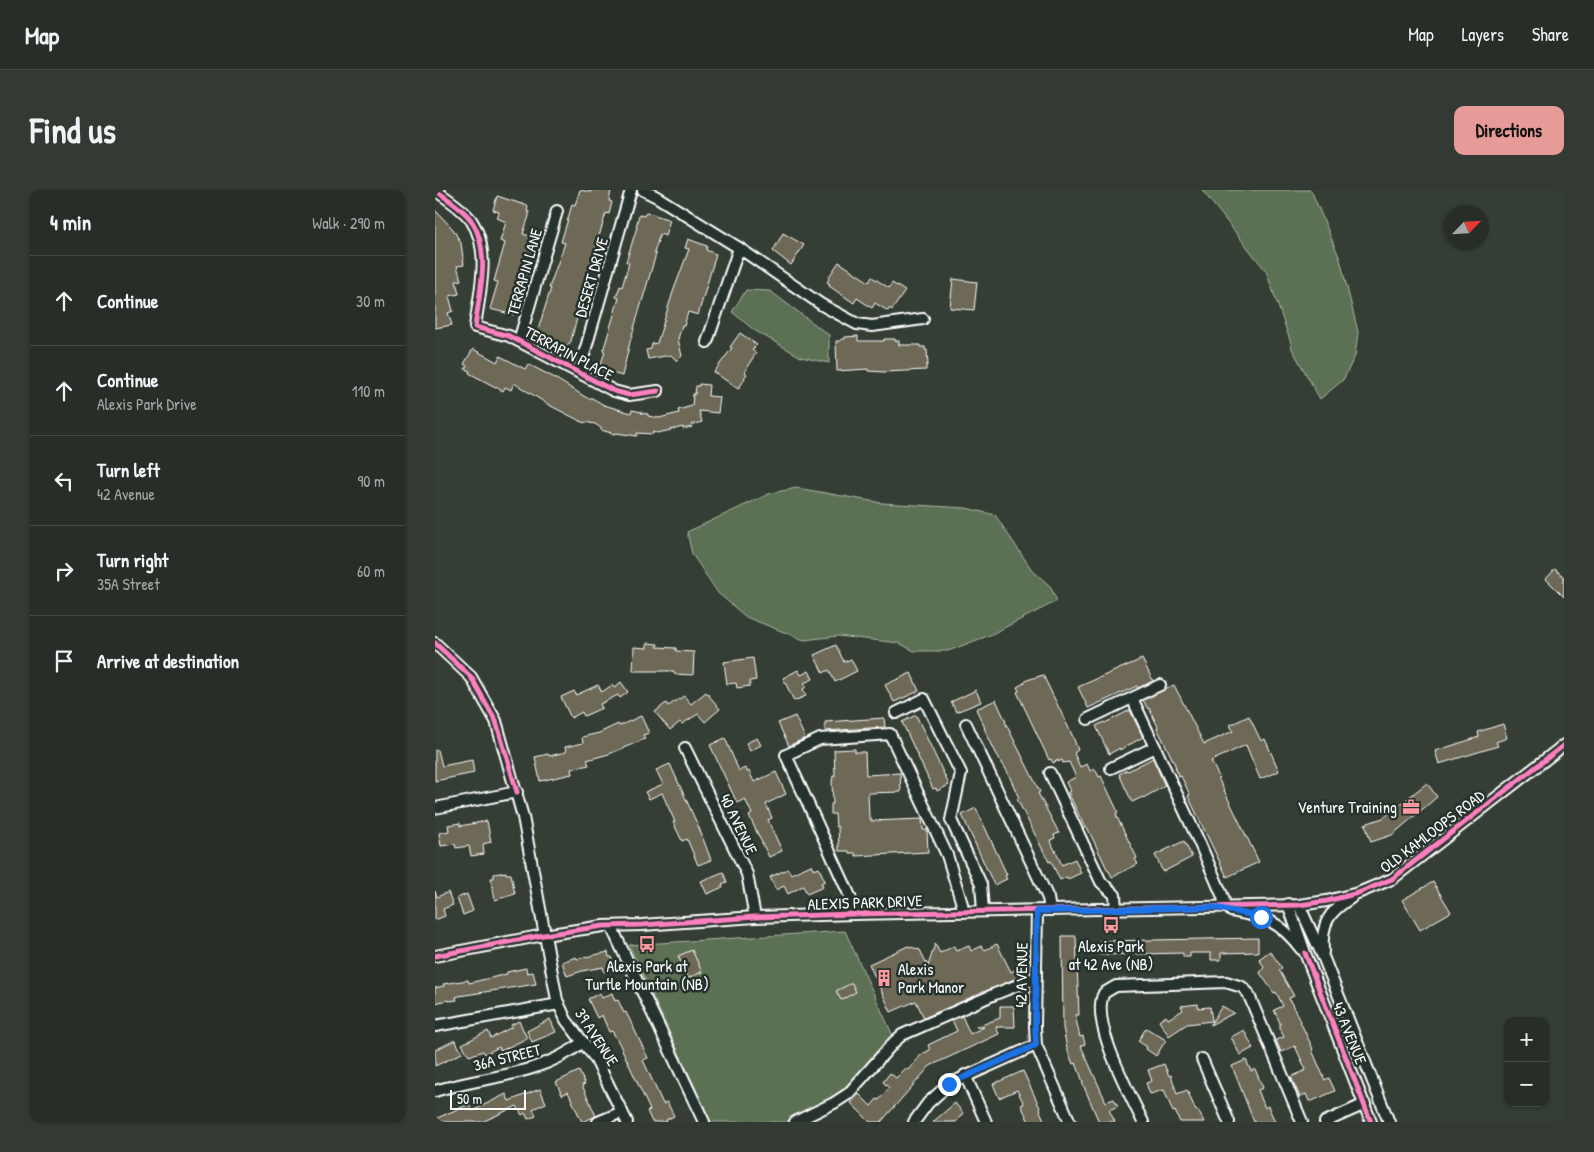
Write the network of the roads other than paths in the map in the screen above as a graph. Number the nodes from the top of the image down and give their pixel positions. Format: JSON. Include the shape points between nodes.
{"nodes":[{"id":1,"x":435,"y":190,"type":"edge"},
{"id":2,"x":631,"y":190,"type":"edge"},
{"id":3,"x":643,"y":190,"type":"edge"},
{"id":4,"x":557,"y":211,"type":"dead end"},
{"id":5,"x":739,"y":248,"type":"junction"},
{"id":6,"x":923,"y":319,"type":"dead end"},
{"id":7,"x":519,"y":341,"type":"junction"},
{"id":8,"x":707,"y":342,"type":"dead end"},
{"id":9,"x":579,"y":372,"type":"junction"},
{"id":10,"x":658,"y":391,"type":"dead end"},
{"id":11,"x":435,"y":642,"type":"edge"},
{"id":12,"x":1160,"y":685,"type":"dead end"},
{"id":13,"x":1132,"y":698,"type":"junction"},
{"id":14,"x":896,"y":713,"type":"dead end"},
{"id":15,"x":1088,"y":719,"type":"dead end"},
{"id":16,"x":965,"y":724,"type":"dead end"},
{"id":17,"x":1564,"y":745,"type":"edge"},
{"id":18,"x":1155,"y":747,"type":"junction"},
{"id":19,"x":685,"y":748,"type":"dead end"},
{"id":20,"x":1111,"y":768,"type":"dead end"},
{"id":21,"x":1049,"y":772,"type":"dead end"},
{"id":22,"x":517,"y":792,"type":"junction"},
{"id":23,"x":435,"y":808,"type":"edge"},
{"id":24,"x":1358,"y":893,"type":"junction"},
{"id":25,"x":1288,"y":904,"type":"junction"},
{"id":26,"x":1299,"y":905,"type":"junction"},
{"id":27,"x":1213,"y":907,"type":"junction"},
{"id":28,"x":1225,"y":907,"type":"junction"},
{"id":29,"x":1116,"y":909,"type":"junction"},
{"id":30,"x":1050,"y":910,"type":"junction"},
{"id":31,"x":983,"y":911,"type":"junction"},
{"id":32,"x":1037,"y":911,"type":"junction"},
{"id":33,"x":963,"y":912,"type":"junction"},
{"id":34,"x":853,"y":914,"type":"junction"},
{"id":35,"x":755,"y":917,"type":"junction"},
{"id":36,"x":611,"y":926,"type":"junction"},
{"id":37,"x":544,"y":935,"type":"junction"},
{"id":38,"x":1305,"y":953,"type":"junction"},
{"id":39,"x":435,"y":956,"type":"edge"},
{"id":40,"x":1324,"y":959,"type":"junction"},
{"id":41,"x":1036,"y":978,"type":"junction"},
{"id":42,"x":559,"y":1004,"type":"junction"},
{"id":43,"x":435,"y":1026,"type":"edge"},
{"id":44,"x":583,"y":1042,"type":"junction"},
{"id":45,"x":1036,"y":1045,"type":"junction"},
{"id":46,"x":1202,"y":1059,"type":"dead end"},
{"id":47,"x":965,"y":1075,"type":"junction"},
{"id":48,"x":435,"y":1091,"type":"edge"},
{"id":49,"x":1365,"y":1104,"type":"junction"},
{"id":50,"x":625,"y":1117,"type":"edge"},
{"id":51,"x":598,"y":1122,"type":"edge"},
{"id":52,"x":704,"y":1122,"type":"edge"},
{"id":53,"x":795,"y":1122,"type":"edge"},
{"id":54,"x":914,"y":1122,"type":"edge"},
{"id":55,"x":986,"y":1122,"type":"edge"},
{"id":56,"x":1070,"y":1122,"type":"edge"},
{"id":57,"x":1143,"y":1122,"type":"edge"},
{"id":58,"x":1229,"y":1122,"type":"edge"},
{"id":59,"x":1302,"y":1122,"type":"edge"},
{"id":60,"x":1325,"y":1122,"type":"edge"},
{"id":61,"x":1371,"y":1122,"type":"edge"},
{"id":62,"x":1389,"y":1122,"type":"edge"}],
"edges":[{"from":1,"to":7,"type":"street","name":"TERRAPIN PLACE","via":[[471,220],[479,238],[483,259],[475,327]]},
{"from":2,"to":9,"type":"street","name":"DESERT DRIVE"},
{"from":3,"to":5,"type":"street"},
{"from":4,"to":7,"type":"street","name":"TERRAPIN LANE"},
{"from":5,"to":6,"type":"street","via":[[822,305],[857,324],[872,326]]},
{"from":5,"to":8,"type":"street"},
{"from":7,"to":9,"type":"street","name":"TERRAPIN PLACE"},
{"from":9,"to":10,"type":"street","name":"TERRAPIN PLACE","via":[[614,391],[629,394]]},
{"from":11,"to":22,"type":"street","name":"39 AVENUE","via":[[471,677],[496,721]]},
{"from":12,"to":13,"type":"street"},
{"from":13,"to":15,"type":"street"},
{"from":13,"to":18,"type":"street"},
{"from":14,"to":31,"type":"street","via":[[924,699],[961,772],[951,820],[981,884]]},
{"from":16,"to":30,"type":"street","via":[[1048,898]]},
{"from":17,"to":24,"type":"street","name":"OLD KAMLOOPS ROAD","via":[[1392,879]]},
{"from":18,"to":20,"type":"street"},
{"from":18,"to":28,"type":"street"},
{"from":19,"to":35,"type":"street","name":"40 AVENUE","via":[[747,874]]},
{"from":21,"to":29,"type":"street","via":[[1101,882],[1115,895]]},
{"from":22,"to":23,"type":"street"},
{"from":22,"to":37,"type":"street","name":"39 AVENUE"},
{"from":24,"to":26,"type":"street","name":"OLD KAMLOOPS ROAD"},
{"from":24,"to":40,"type":"street","via":[[1331,913],[1322,939]]},
{"from":25,"to":26,"type":"street","name":"ALEXIS PARK DRIVE"},
{"from":25,"to":28,"type":"street","name":"ALEXIS PARK DRIVE"},
{"from":25,"to":38,"type":"street","name":"43 AVENUE"},
{"from":26,"to":40,"type":"street","name":"43 AVENUE"},
{"from":27,"to":28,"type":"street","name":"ALEXIS PARK DRIVE"},
{"from":27,"to":29,"type":"street","name":"ALEXIS PARK DRIVE"},
{"from":27,"to":38,"type":"street","via":[[1261,917],[1279,925]]},
{"from":29,"to":30,"type":"street","name":"ALEXIS PARK DRIVE"},
{"from":30,"to":32,"type":"street","name":"ALEXIS PARK DRIVE"},
{"from":31,"to":32,"type":"street","name":"ALEXIS PARK DRIVE"},
{"from":31,"to":33,"type":"street","name":"ALEXIS PARK DRIVE"},
{"from":32,"to":41,"type":"street","name":"42 AVENUE"},
{"from":33,"to":34,"type":"street","name":"ALEXIS PARK DRIVE"},
{"from":33,"to":34,"type":"street","via":[[947,855],[890,734],[820,738],[786,754],[849,894]]},
{"from":34,"to":35,"type":"street","name":"ALEXIS PARK DRIVE"},
{"from":35,"to":36,"type":"street","name":"ALEXIS PARK DRIVE"},
{"from":36,"to":37,"type":"street","name":"ALEXIS PARK DRIVE"},
{"from":36,"to":52,"type":"street"},
{"from":37,"to":39,"type":"street","name":"ALEXIS PARK DRIVE"},
{"from":37,"to":42,"type":"street","name":"39 AVENUE"},
{"from":38,"to":49,"type":"street","name":"43 AVENUE"},
{"from":40,"to":62,"type":"street","name":"43 AVENUE"},
{"from":41,"to":45,"type":"street","name":"42 AVENUE"},
{"from":41,"to":53,"type":"street","via":[[902,1036],[848,1094]]},
{"from":42,"to":43,"type":"street"},
{"from":42,"to":44,"type":"street","name":"39 AVENUE","via":[[566,1020]]},
{"from":44,"to":48,"type":"street","name":"36A STREET","via":[[565,1055],[533,1069]]},
{"from":44,"to":50,"type":"street","name":"39 AVENUE","via":[[595,1058]]},
{"from":45,"to":47,"type":"street"},
{"from":45,"to":56,"type":"street","name":"42 AVENUE"},
{"from":46,"to":58,"type":"street"},
{"from":47,"to":54,"type":"street","via":[[935,1096]]},
{"from":47,"to":55,"type":"street"},
{"from":49,"to":60,"type":"street"},
{"from":49,"to":61,"type":"street","name":"43 AVENUE"},
{"from":50,"to":51,"type":"street"},
{"from":57,"to":59,"type":"street","via":[[1104,1033],[1100,1005],[1104,994],[1116,986],[1226,982],[1242,987],[1247,993]]}]}
